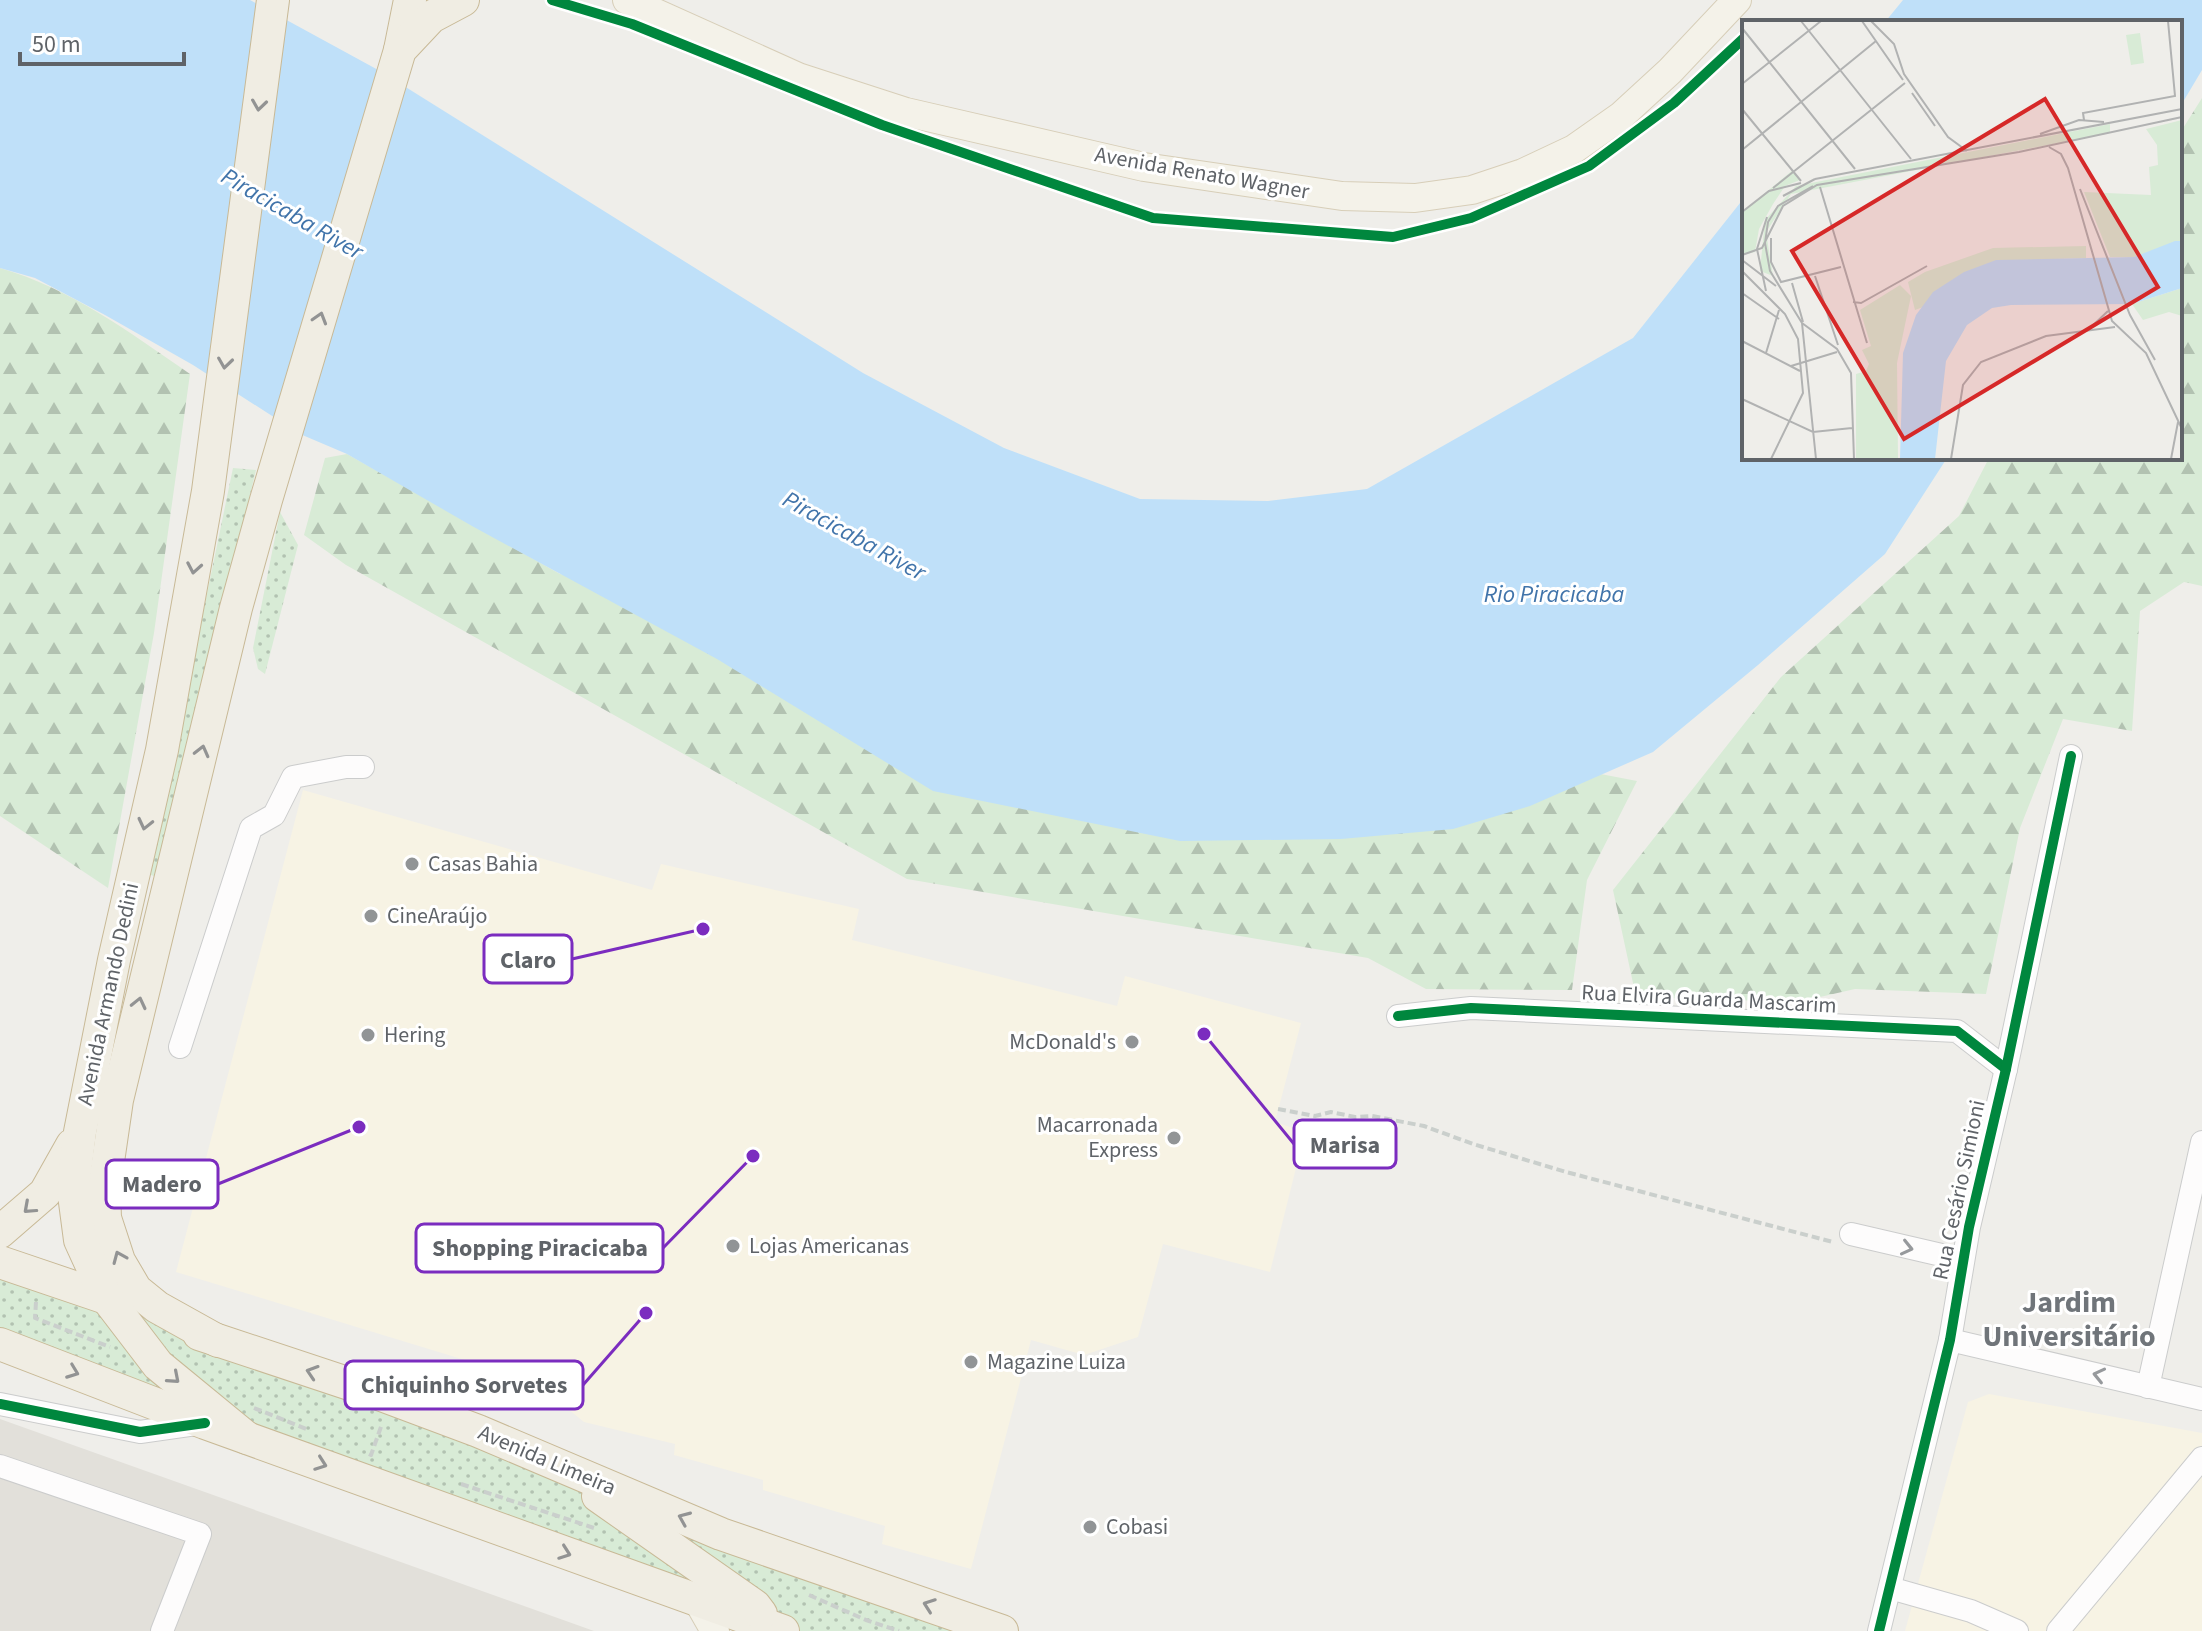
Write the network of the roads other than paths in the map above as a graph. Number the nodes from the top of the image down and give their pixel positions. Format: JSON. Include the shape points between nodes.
{"nodes":[{"id":1,"x":273,"y":0,"type":"edge"},
{"id":2,"x":410,"y":0,"type":"edge"},
{"id":3,"x":463,"y":0,"type":"edge"},
{"id":4,"x":627,"y":0,"type":"edge"},
{"id":5,"x":1737,"y":0,"type":"edge"},
{"id":6,"x":400,"y":50,"type":"junction"},
{"id":7,"x":2071,"y":756,"type":"dead end"},
{"id":8,"x":363,"y":767,"type":"dead end"},
{"id":9,"x":1398,"y":1016,"type":"dead end"},
{"id":10,"x":180,"y":1047,"type":"dead end"},
{"id":11,"x":2006,"y":1069,"type":"junction"},
{"id":12,"x":80,"y":1132,"type":"junction"},
{"id":13,"x":2202,"y":1142,"type":"edge"},
{"id":14,"x":0,"y":1232,"type":"edge"},
{"id":15,"x":1848,"y":1240,"type":"road end"},
{"id":16,"x":1963,"y":1260,"type":"junction"},
{"id":17,"x":0,"y":1262,"type":"edge"},
{"id":18,"x":106,"y":1297,"type":"junction"},
{"id":19,"x":1950,"y":1340,"type":"junction"},
{"id":20,"x":218,"y":1341,"type":"junction"},
{"id":21,"x":0,"y":1344,"type":"edge"},
{"id":22,"x":2148,"y":1387,"type":"junction"},
{"id":23,"x":2202,"y":1399,"type":"edge"},
{"id":24,"x":0,"y":1404,"type":"edge"},
{"id":25,"x":205,"y":1423,"type":"junction"},
{"id":26,"x":251,"y":1423,"type":"junction"},
{"id":27,"x":545,"y":1458,"type":"junction"},
{"id":28,"x":2202,"y":1458,"type":"edge"},
{"id":29,"x":0,"y":1466,"type":"edge"},
{"id":30,"x":1890,"y":1588,"type":"junction"},
{"id":31,"x":698,"y":1601,"type":"junction"},
{"id":32,"x":775,"y":1629,"type":"edge"},
{"id":33,"x":162,"y":1631,"type":"edge"},
{"id":34,"x":715,"y":1631,"type":"edge"},
{"id":35,"x":1002,"y":1631,"type":"edge"},
{"id":36,"x":1879,"y":1631,"type":"edge"},
{"id":37,"x":2017,"y":1631,"type":"edge"},
{"id":38,"x":2058,"y":1631,"type":"edge"}],
"edges":[{"from":1,"to":12,"type":"highway","name":"Avenida Armando Dedini","one_way":true,"via":[[208,491],[162,750]]},
{"from":2,"to":6,"type":"highway","name":"Avenida Armando Dedini"},
{"from":3,"to":6,"type":"highway","via":[[431,17]]},
{"from":4,"to":5,"type":"main road","name":"Avenida Renato Wagner","via":[[798,77],[906,112],[1144,167],[1342,196],[1415,198],[1472,190],[1574,149],[1621,116]]},
{"from":20,"to":6,"type":"highway","name":"Avenida Armando Dedini","one_way":true,"via":[[136,1290],[119,1261],[105,1218],[104,1189],[117,1100],[236,608]]},
{"from":7,"to":11,"type":"street","name":"Rua Cesário Simioni"},
{"from":8,"to":10,"type":"street","via":[[293,777],[274,815],[251,828]]},
{"from":9,"to":11,"type":"street","name":"Rua Elvira Guarda Mascarim","via":[[1471,1008],[1957,1031]]},
{"from":11,"to":16,"type":"street","name":"Rua Cesário Simioni"},
{"from":12,"to":14,"type":"highway","one_way":true,"via":[[45,1193]]},
{"from":12,"to":18,"type":"highway","name":"Avenida Armando Dedini","via":[[73,1187],[80,1240]]},
{"from":13,"to":22,"type":"street"},
{"from":15,"to":16,"type":"street","one_way":true},
{"from":16,"to":19,"type":"street","name":"Rua Cesário Simioni"},
{"from":17,"to":18,"type":"highway","name":"Avenida Limeira"},
{"from":18,"to":20,"type":"highway","name":"Avenida Limeira"},
{"from":18,"to":26,"type":"highway","name":"Avenida Armando Dedini","one_way":true,"via":[[158,1365]]},
{"from":22,"to":19,"type":"street","one_way":true},
{"from":19,"to":30,"type":"street","name":"Rua Cesário Simioni"},
{"from":27,"to":20,"type":"highway","name":"Avenida Limeira","one_way":true},
{"from":21,"to":25,"type":"highway","one_way":true},
{"from":22,"to":23,"type":"street"},
{"from":24,"to":25,"type":"street","via":[[140,1432]]},
{"from":25,"to":26,"type":"highway"},
{"from":26,"to":31,"type":"highway","one_way":true},
{"from":27,"to":32,"type":"highway","via":[[755,1606]]},
{"from":35,"to":27,"type":"highway","name":"Avenida Limeira","one_way":true,"via":[[721,1534]]},
{"from":28,"to":38,"type":"street"},
{"from":29,"to":33,"type":"street","via":[[200,1534]]},
{"from":30,"to":36,"type":"street","name":"Rua Cesário Simioni"},
{"from":30,"to":37,"type":"street","via":[[1971,1611]]},
{"from":31,"to":32,"type":"highway"},
{"from":31,"to":34,"type":"main road"}]}
